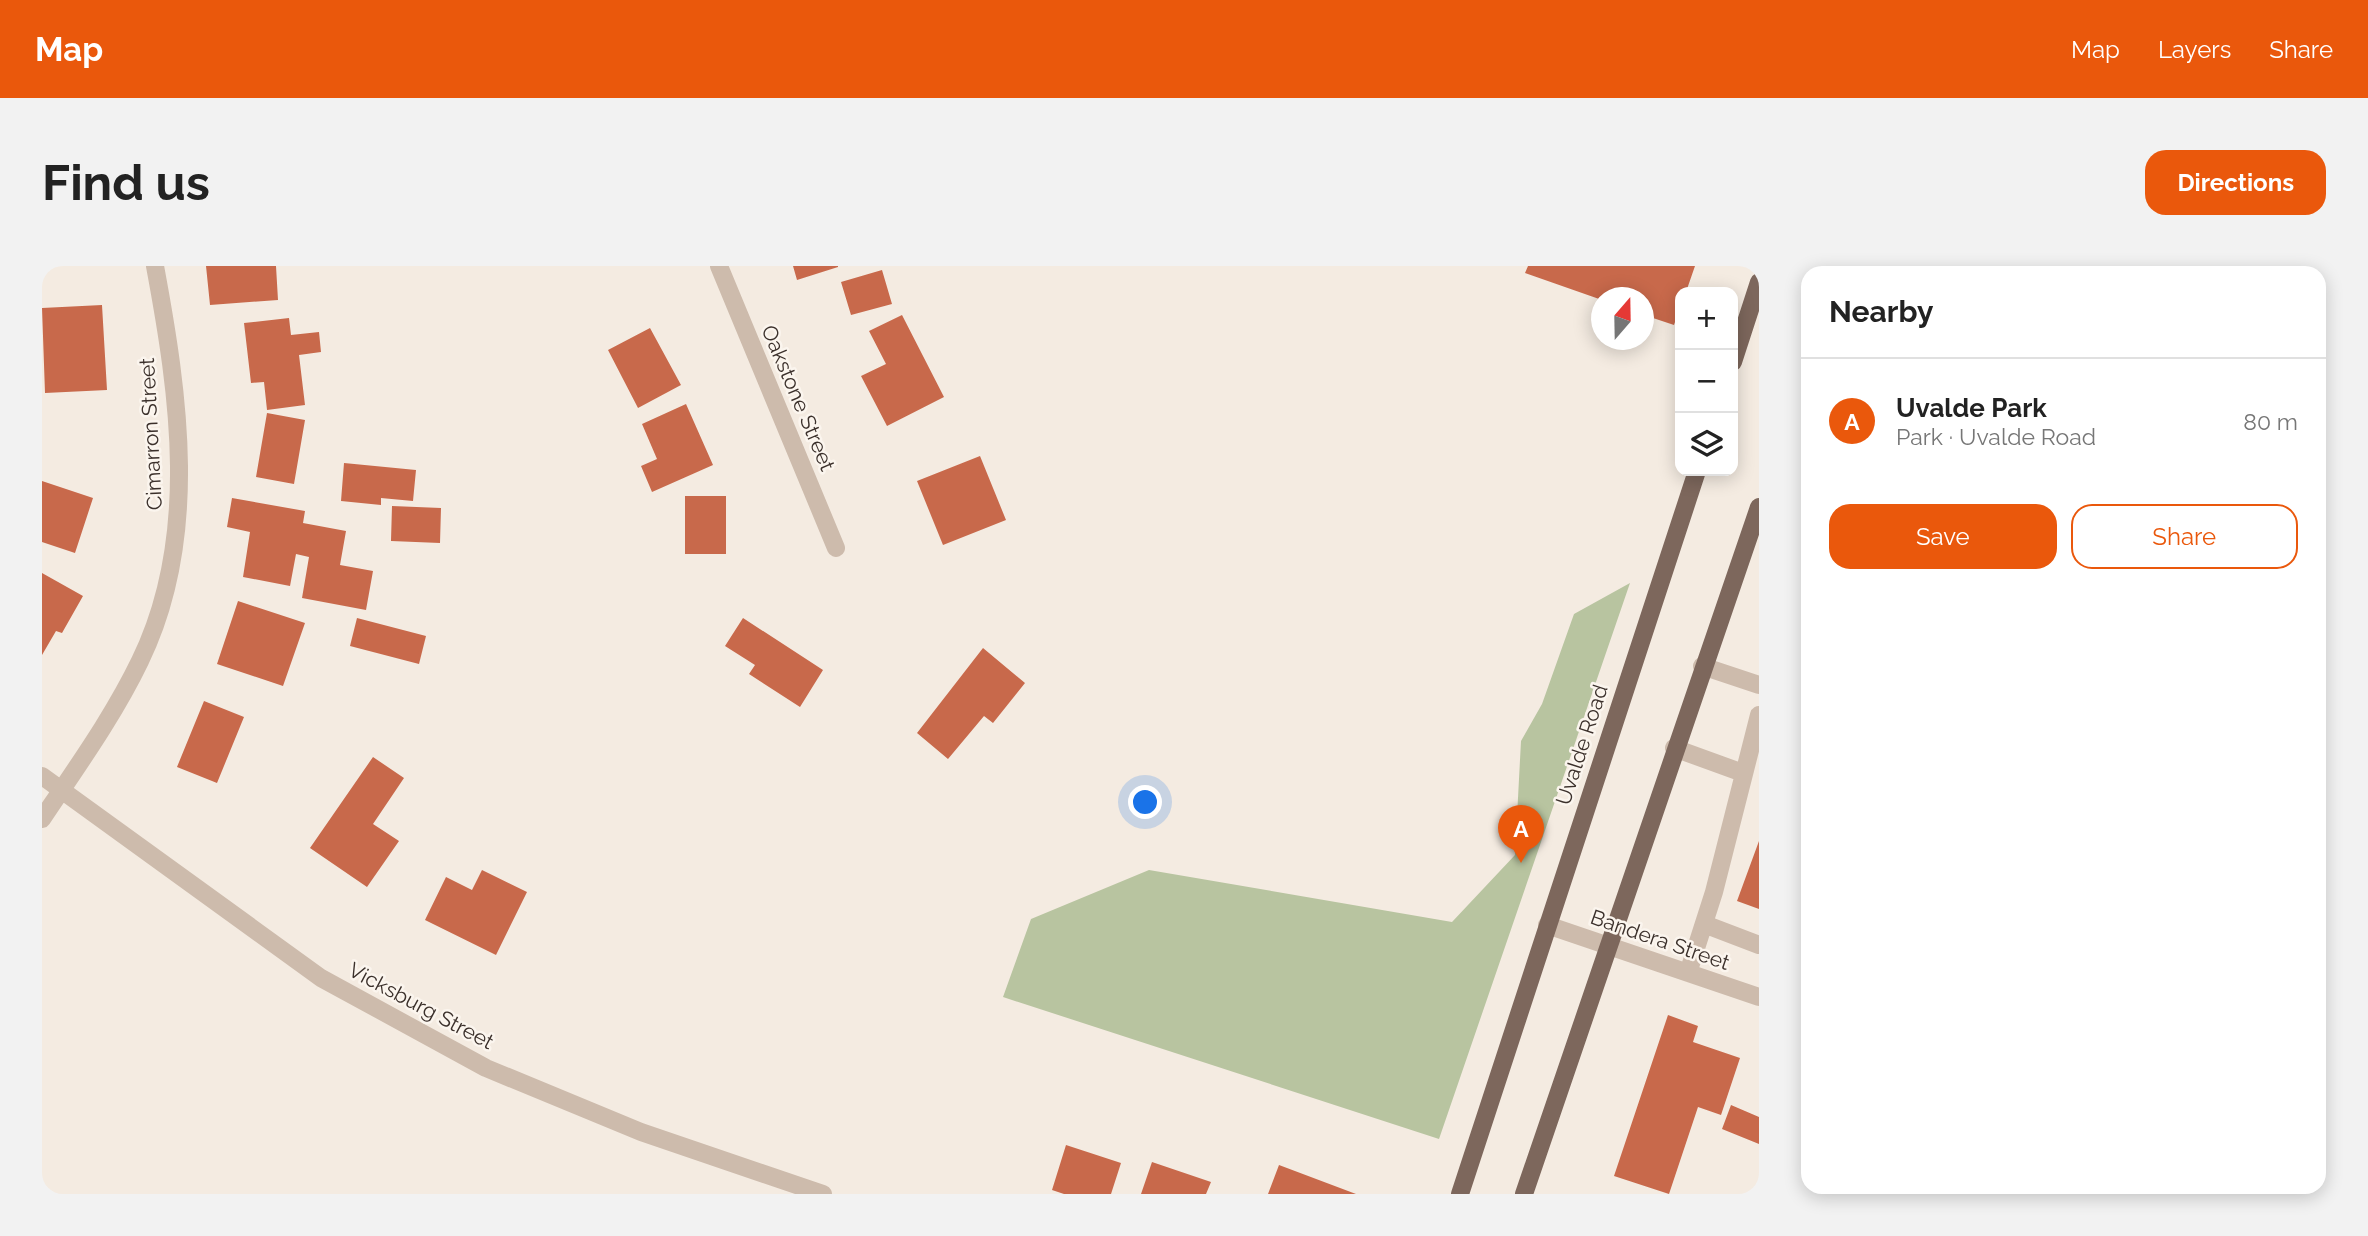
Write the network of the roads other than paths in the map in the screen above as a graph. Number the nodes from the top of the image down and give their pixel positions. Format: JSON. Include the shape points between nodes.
{"nodes":[{"id":1,"x":155,"y":266,"type":"edge"},
{"id":2,"x":719,"y":266,"type":"edge"},
{"id":3,"x":1759,"y":282,"type":"edge"},
{"id":4,"x":1737,"y":350,"type":"edge"},
{"id":5,"x":1695,"y":476,"type":"edge"},
{"id":6,"x":1759,"y":507,"type":"edge"},
{"id":7,"x":836,"y":548,"type":"dead end"},
{"id":8,"x":1702,"y":666,"type":"junction"},
{"id":9,"x":1759,"y":685,"type":"edge"},
{"id":10,"x":1759,"y":715,"type":"edge"},
{"id":11,"x":1674,"y":748,"type":"junction"},
{"id":12,"x":1743,"y":773,"type":"junction"},
{"id":13,"x":42,"y":776,"type":"edge"},
{"id":14,"x":62,"y":790,"type":"junction"},
{"id":15,"x":42,"y":819,"type":"edge"},
{"id":16,"x":1704,"y":924,"type":"junction"},
{"id":17,"x":1547,"y":925,"type":"junction"},
{"id":18,"x":1759,"y":945,"type":"edge"},
{"id":19,"x":1608,"y":946,"type":"junction"},
{"id":20,"x":1688,"y":973,"type":"junction"},
{"id":21,"x":1759,"y":997,"type":"edge"},
{"id":22,"x":814,"y":1193,"type":"edge"},
{"id":23,"x":1460,"y":1194,"type":"edge"},
{"id":24,"x":1524,"y":1194,"type":"edge"}],
"edges":[{"from":1,"to":14,"type":"street","name":"Cimarron Street","via":[[173,364],[180,511],[167,582],[141,660]]},
{"from":2,"to":7,"type":"street","name":"Oakstone Street"},
{"from":3,"to":4,"type":"main road"},
{"from":5,"to":17,"type":"main road","name":"Uvalde Road"},
{"from":6,"to":8,"type":"main road"},
{"from":8,"to":9,"type":"street"},
{"from":8,"to":11,"type":"main road"},
{"from":10,"to":12,"type":"street"},
{"from":11,"to":12,"type":"street"},
{"from":11,"to":19,"type":"main road"},
{"from":12,"to":16,"type":"street"},
{"from":13,"to":14,"type":"street","name":"Vicksburg Street"},
{"from":14,"to":15,"type":"street","name":"Cimarron Street"},
{"from":14,"to":22,"type":"street","name":"Vicksburg Street","via":[[321,978],[486,1068],[641,1132]]},
{"from":16,"to":18,"type":"street"},
{"from":16,"to":20,"type":"street"},
{"from":17,"to":19,"type":"street","name":"Bandera Street"},
{"from":17,"to":23,"type":"main road","name":"Uvalde Road"},
{"from":19,"to":20,"type":"street","name":"Bandera Street"},
{"from":19,"to":24,"type":"main road"},
{"from":20,"to":21,"type":"street","name":"Bandera Street"}]}
